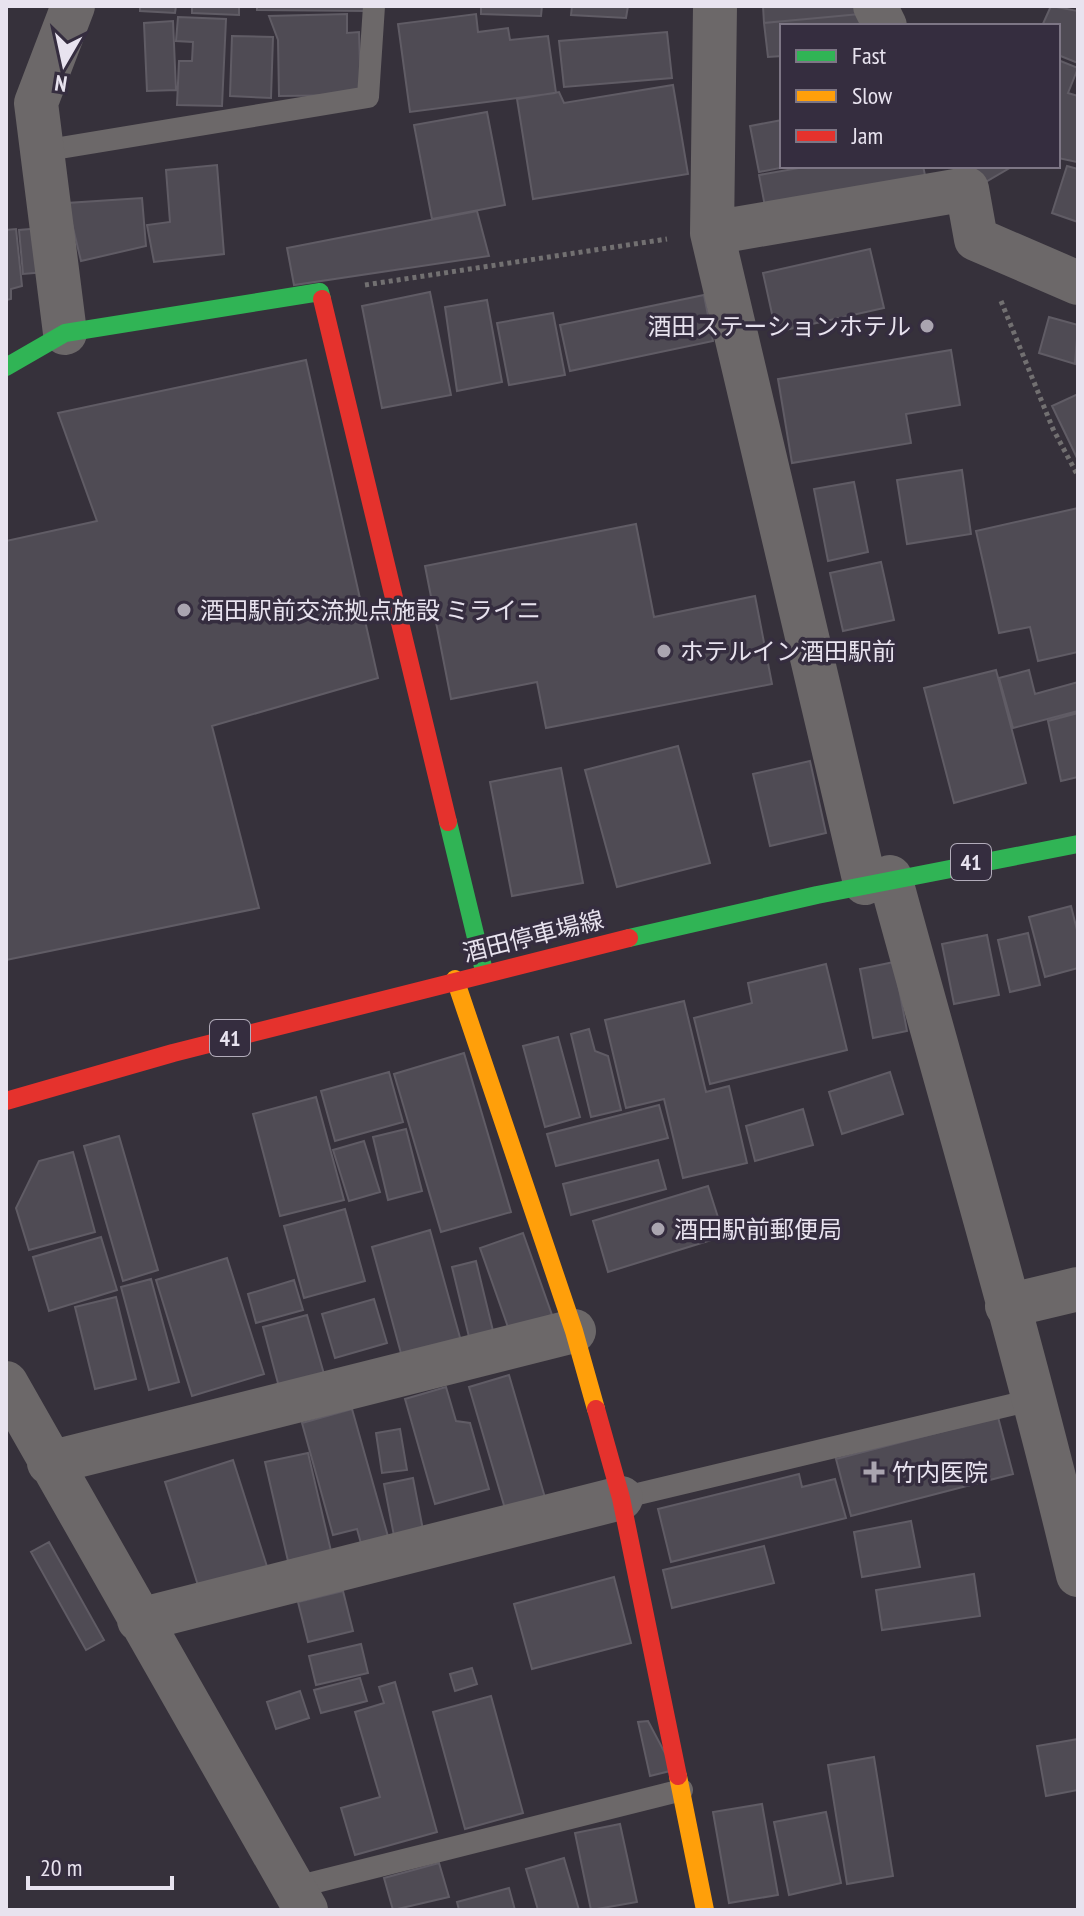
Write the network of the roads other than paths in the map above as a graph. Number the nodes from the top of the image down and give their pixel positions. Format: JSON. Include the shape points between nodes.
{"nodes":[{"id":1,"x":73,"y":6,"type":"edge"},
{"id":2,"x":374,"y":6,"type":"edge"},
{"id":3,"x":715,"y":6,"type":"edge"},
{"id":4,"x":875,"y":6,"type":"edge"},
{"id":5,"x":884,"y":24,"type":"edge"},
{"id":6,"x":42,"y":151,"type":"junction"},
{"id":7,"x":961,"y":177,"type":"edge"},
{"id":8,"x":712,"y":233,"type":"junction"},
{"id":9,"x":1078,"y":283,"type":"edge"},
{"id":10,"x":65,"y":333,"type":"junction"},
{"id":11,"x":6,"y":367,"type":"edge"},
{"id":12,"x":1078,"y":844,"type":"edge"},
{"id":13,"x":878,"y":880,"type":"junction"},
{"id":14,"x":484,"y":971,"type":"junction"},
{"id":15,"x":455,"y":979,"type":"junction"},
{"id":16,"x":6,"y":1101,"type":"edge"},
{"id":17,"x":1078,"y":1289,"type":"edge"},
{"id":18,"x":1007,"y":1306,"type":"junction"},
{"id":19,"x":574,"y":1331,"type":"junction"},
{"id":20,"x":6,"y":1383,"type":"edge"},
{"id":21,"x":1036,"y":1399,"type":"junction"},
{"id":22,"x":49,"y":1463,"type":"junction"},
{"id":23,"x":621,"y":1498,"type":"junction"},
{"id":24,"x":1078,"y":1575,"type":"edge"},
{"id":25,"x":139,"y":1620,"type":"junction"},
{"id":26,"x":682,"y":1790,"type":"junction"},
{"id":27,"x":299,"y":1899,"type":"edge"},
{"id":28,"x":705,"y":1910,"type":"edge"}],
"edges":[{"from":1,"to":6,"type":"street","via":[[36,103]]},
{"from":2,"to":6,"type":"lane","via":[[368,97]]},
{"from":3,"to":8,"type":"street"},
{"from":4,"to":5,"type":"street"},
{"from":6,"to":10,"type":"street"},
{"from":7,"to":8,"type":"street"},
{"from":7,"to":9,"type":"street","via":[[976,239]]},
{"from":8,"to":13,"type":"street"},
{"from":10,"to":11,"type":"street"},
{"from":10,"to":14,"type":"street","via":[[320,292]]},
{"from":12,"to":13,"type":"street","name":"酒田停車場線","number":"41"},
{"from":13,"to":14,"type":"street","name":"酒田停車場線","number":"41"},
{"from":13,"to":18,"type":"street"},
{"from":14,"to":15,"type":"street","name":"酒田停車場線","number":"41"},
{"from":15,"to":16,"type":"street","name":"酒田停車場線","number":"41"},
{"from":15,"to":19,"type":"street"},
{"from":17,"to":18,"type":"street"},
{"from":18,"to":21,"type":"street"},
{"from":19,"to":22,"type":"street"},
{"from":19,"to":23,"type":"street"},
{"from":20,"to":22,"type":"street"},
{"from":21,"to":23,"type":"lane"},
{"from":21,"to":24,"type":"street"},
{"from":22,"to":25,"type":"street"},
{"from":23,"to":25,"type":"street"},
{"from":23,"to":26,"type":"street"},
{"from":25,"to":27,"type":"street"},
{"from":26,"to":27,"type":"lane"},
{"from":26,"to":28,"type":"street"}]}
